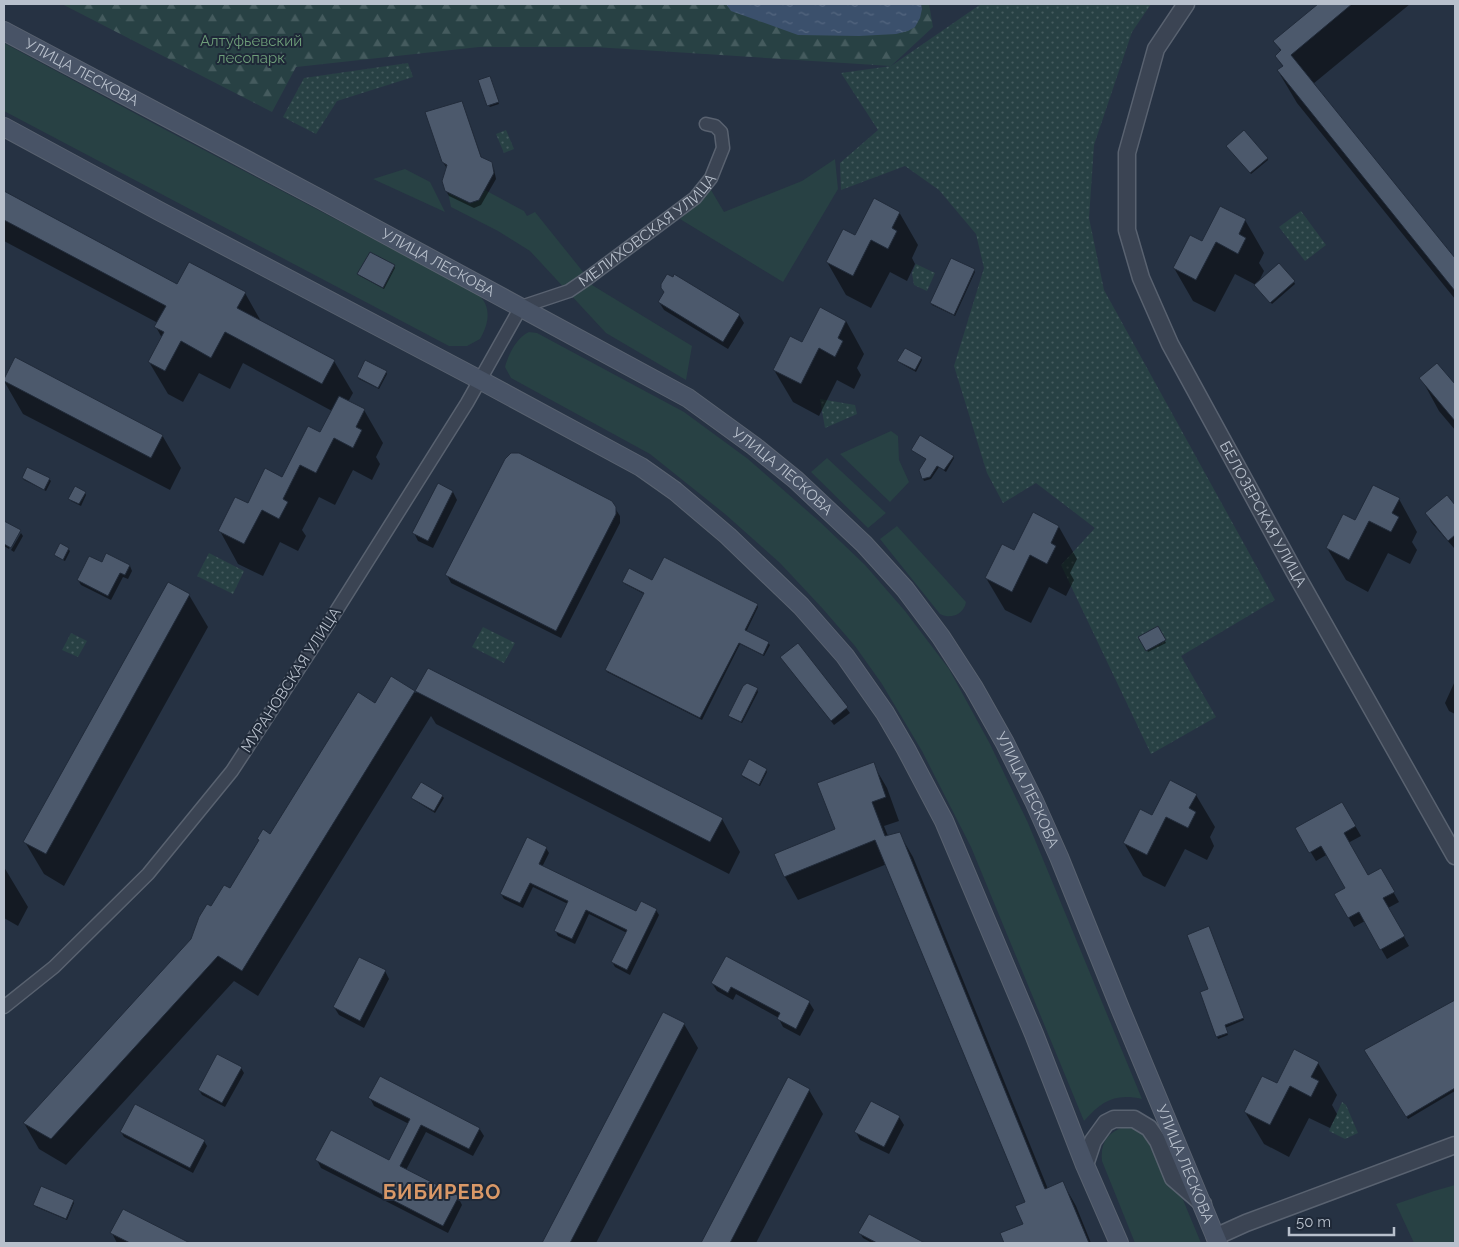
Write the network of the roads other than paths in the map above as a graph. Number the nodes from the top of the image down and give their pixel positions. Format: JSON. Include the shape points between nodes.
{"nodes":[{"id":1,"x":1186,"y":4,"type":"edge"},
{"id":2,"x":4,"y":31,"type":"edge"},
{"id":3,"x":706,"y":124,"type":"dead end"},
{"id":4,"x":4,"y":127,"type":"edge"},
{"id":5,"x":521,"y":307,"type":"junction"},
{"id":6,"x":480,"y":380,"type":"junction"},
{"id":7,"x":1455,"y":856,"type":"edge"},
{"id":8,"x":4,"y":1007,"type":"edge"},
{"id":9,"x":1455,"y":1145,"type":"edge"},
{"id":10,"x":1085,"y":1165,"type":"junction"},
{"id":11,"x":1203,"y":1204,"type":"junction"},
{"id":12,"x":1217,"y":1240,"type":"edge"},
{"id":13,"x":1119,"y":1243,"type":"edge"}],
"edges":[{"from":1,"to":7,"type":"street","name":"БЕЛОЗЕРСКАЯ УЛИЦА","via":[[1156,49],[1127,153],[1127,230],[1140,278],[1170,344]]},
{"from":2,"to":5,"type":"main road","name":"УЛИЦА ЛЕСКОВА"},
{"from":3,"to":5,"type":"street","name":"МЕЛИХОВСКАЯ УЛИЦА","via":[[721,132],[722,148],[711,178],[695,198],[569,291]]},
{"from":4,"to":6,"type":"main road"},
{"from":5,"to":6,"type":"street","name":"МУРАНОВСКАЯ УЛИЦА"},
{"from":5,"to":11,"type":"main road","name":"УЛИЦА ЛЕСКОВА","via":[[688,398],[754,446],[796,480],[864,544],[941,637],[974,688],[1034,801]]},
{"from":6,"to":8,"type":"street","name":"МУРАНОВСКАЯ УЛИЦА","via":[[232,771],[148,874],[54,966]]},
{"from":6,"to":10,"type":"main road","via":[[641,466],[675,491],[801,606],[845,656],[885,713],[944,821]]},
{"from":9,"to":12,"type":"street","via":[[1246,1223]]},
{"from":10,"to":11,"type":"street","via":[[1093,1141],[1106,1123],[1134,1119],[1149,1128],[1174,1178]]},
{"from":10,"to":13,"type":"main road"},
{"from":11,"to":12,"type":"main road","name":"УЛИЦА ЛЕСКОВА"}]}
